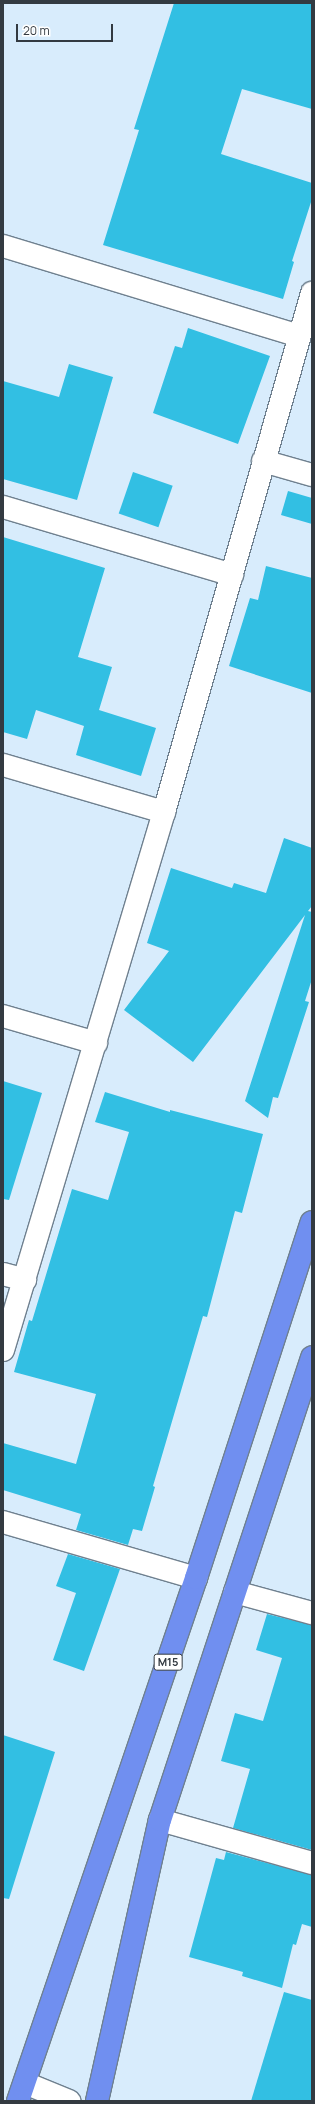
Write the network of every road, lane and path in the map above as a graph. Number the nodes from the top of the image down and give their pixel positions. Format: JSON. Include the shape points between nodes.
{"nodes":[{"id":1,"x":3,"y":246,"type":"edge"},
{"id":2,"x":312,"y":293,"type":"edge"},
{"id":3,"x":299,"y":336,"type":"junction"},
{"id":4,"x":263,"y":461,"type":"junction"},
{"id":5,"x":312,"y":475,"type":"edge"},
{"id":6,"x":3,"y":507,"type":"edge"},
{"id":7,"x":232,"y":575,"type":"junction"},
{"id":8,"x":3,"y":765,"type":"edge"},
{"id":9,"x":164,"y":812,"type":"junction"},
{"id":10,"x":3,"y":1016,"type":"edge"},
{"id":11,"x":96,"y":1043,"type":"junction"},
{"id":12,"x":312,"y":1222,"type":"edge"},
{"id":13,"x":3,"y":1274,"type":"edge"},
{"id":14,"x":25,"y":1280,"type":"junction"},
{"id":15,"x":3,"y":1350,"type":"edge"},
{"id":16,"x":312,"y":1357,"type":"edge"},
{"id":17,"x":3,"y":1522,"type":"edge"},
{"id":18,"x":196,"y":1578,"type":"junction"},
{"id":19,"x":235,"y":1592,"type":"junction"},
{"id":20,"x":312,"y":1613,"type":"edge"},
{"id":21,"x":160,"y":1820,"type":"junction"},
{"id":22,"x":312,"y":1863,"type":"edge"},
{"id":23,"x":22,"y":2092,"type":"edge"},
{"id":24,"x":69,"y":2101,"type":"edge"},
{"id":25,"x":97,"y":2101,"type":"edge"}],
"edges":[{"from":1,"to":3,"type":"street"},
{"from":2,"to":3,"type":"street"},
{"from":3,"to":4,"type":"street"},
{"from":4,"to":5,"type":"street"},
{"from":4,"to":7,"type":"street"},
{"from":6,"to":7,"type":"street"},
{"from":7,"to":9,"type":"street"},
{"from":8,"to":9,"type":"street"},
{"from":9,"to":11,"type":"street"},
{"from":10,"to":11,"type":"street"},
{"from":11,"to":14,"type":"street"},
{"from":12,"to":18,"type":"highway","number":"M15"},
{"from":13,"to":14,"type":"street"},
{"from":14,"to":15,"type":"street"},
{"from":16,"to":19,"type":"highway"},
{"from":17,"to":18,"type":"street"},
{"from":18,"to":23,"type":"highway","number":"M15"},
{"from":19,"to":20,"type":"street"},
{"from":19,"to":21,"type":"highway"},
{"from":21,"to":22,"type":"street"},
{"from":21,"to":25,"type":"highway"},
{"from":23,"to":24,"type":"street"}]}
